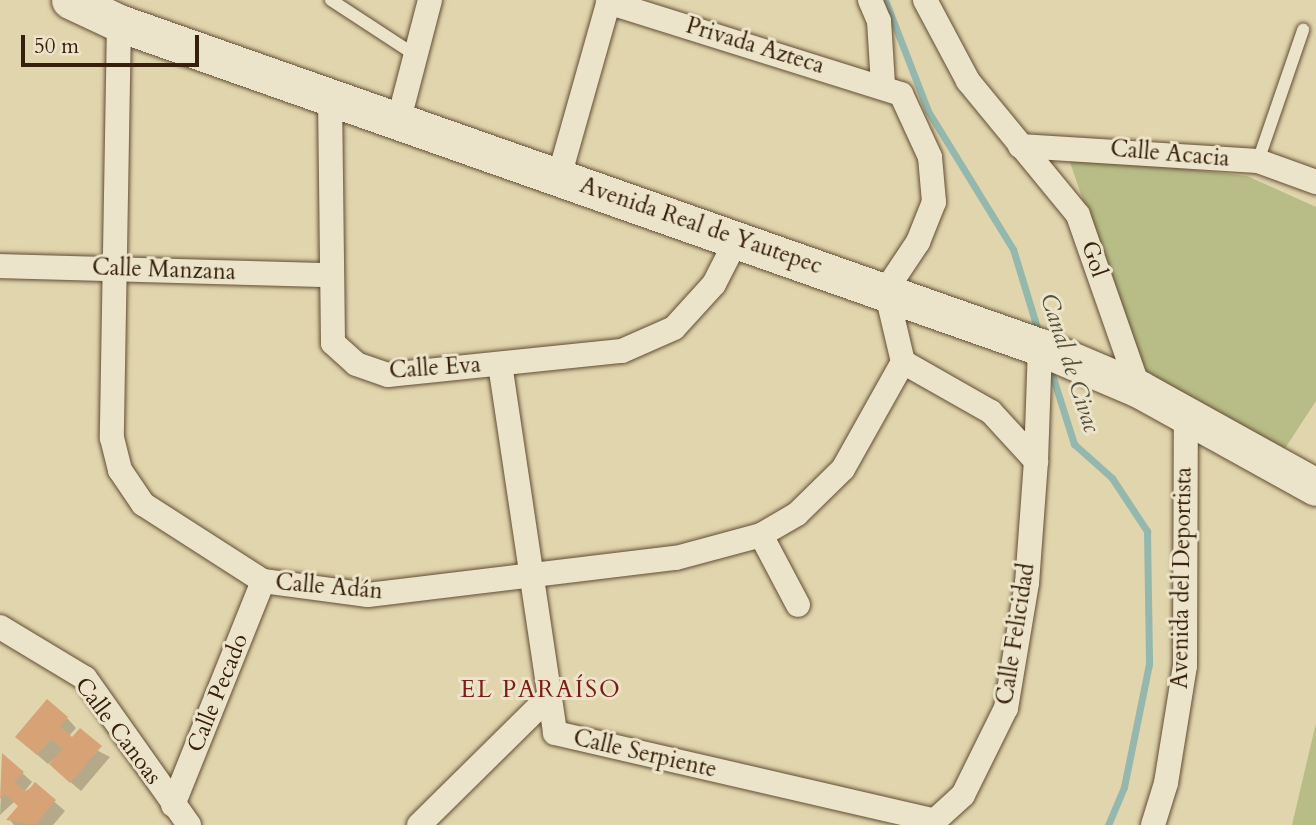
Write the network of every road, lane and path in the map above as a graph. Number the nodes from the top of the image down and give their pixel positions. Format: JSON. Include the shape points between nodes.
{"nodes":[{"id":1,"x":70,"y":0,"type":"edge"},
{"id":2,"x":331,"y":0,"type":"edge"},
{"id":3,"x":430,"y":0,"type":"edge"},
{"id":4,"x":870,"y":0,"type":"edge"},
{"id":5,"x":609,"y":1,"type":"edge"},
{"id":6,"x":935,"y":4,"type":"edge"},
{"id":7,"x":119,"y":23,"type":"junction"},
{"id":8,"x":1303,"y":30,"type":"dead end"},
{"id":9,"x":415,"y":55,"type":"junction"},
{"id":10,"x":892,"y":89,"type":"junction"},
{"id":11,"x":330,"y":97,"type":"junction"},
{"id":12,"x":399,"y":120,"type":"junction"},
{"id":13,"x":1020,"y":146,"type":"junction"},
{"id":14,"x":1258,"y":161,"type":"junction"},
{"id":15,"x":559,"y":177,"type":"junction"},
{"id":16,"x":1316,"y":180,"type":"edge"},
{"id":17,"x":738,"y":237,"type":"junction"},
{"id":18,"x":0,"y":266,"type":"edge"},
{"id":19,"x":113,"y":268,"type":"junction"},
{"id":20,"x":328,"y":275,"type":"junction"},
{"id":21,"x":886,"y":290,"type":"junction"},
{"id":22,"x":1042,"y":347,"type":"junction"},
{"id":23,"x":903,"y":362,"type":"junction"},
{"id":24,"x":500,"y":364,"type":"junction"},
{"id":25,"x":1127,"y":383,"type":"junction"},
{"id":26,"x":1186,"y":412,"type":"junction"},
{"id":27,"x":1036,"y":461,"type":"junction"},
{"id":28,"x":1316,"y":487,"type":"edge"},
{"id":29,"x":761,"y":535,"type":"junction"},
{"id":30,"x":532,"y":577,"type":"junction"},
{"id":31,"x":263,"y":581,"type":"junction"},
{"id":32,"x":798,"y":605,"type":"dead end"},
{"id":33,"x":0,"y":627,"type":"edge"},
{"id":34,"x":550,"y":696,"type":"junction"},
{"id":35,"x":173,"y":805,"type":"junction"},
{"id":36,"x":932,"y":823,"type":"edge"},
{"id":37,"x":189,"y":825,"type":"edge"},
{"id":38,"x":419,"y":825,"type":"edge"},
{"id":39,"x":1153,"y":825,"type":"edge"}],
"edges":[{"from":1,"to":7,"type":"street","name":"Avenida Real de Yautepec"},
{"from":2,"to":9,"type":"lane"},
{"from":3,"to":9,"type":"street"},
{"from":4,"to":10,"type":"street","via":[[879,21]]},
{"from":5,"to":10,"type":"street","name":"Privada Azteca"},
{"from":5,"to":15,"type":"street"},
{"from":6,"to":13,"type":"street","name":"Gol","via":[[968,80]]},
{"from":7,"to":11,"type":"street","name":"Avenida Real de Yautepec"},
{"from":7,"to":19,"type":"street","name":"Calle Adán"},
{"from":8,"to":14,"type":"lane"},
{"from":9,"to":12,"type":"street"},
{"from":10,"to":21,"type":"street","via":[[930,157],[934,202],[918,242]]},
{"from":11,"to":12,"type":"street","name":"Avenida Real de Yautepec"},
{"from":11,"to":20,"type":"street","name":"Calle Eva"},
{"from":12,"to":15,"type":"street","name":"Avenida Real de Yautepec"},
{"from":13,"to":14,"type":"street","name":"Calle Acacia"},
{"from":13,"to":25,"type":"street","name":"Gol","via":[[1078,215]]},
{"from":14,"to":16,"type":"street","name":"Calle Acacia"},
{"from":15,"to":17,"type":"street","name":"Avenida Real de Yautepec"},
{"from":17,"to":21,"type":"street","name":"Avenida Real de Yautepec"},
{"from":17,"to":24,"type":"street","name":"Calle Eva","via":[[714,284],[674,328],[622,351]]},
{"from":18,"to":19,"type":"street","name":"Calle Manzana"},
{"from":19,"to":20,"type":"street","name":"Calle Manzana"},
{"from":19,"to":31,"type":"street","name":"Calle Adán","via":[[112,438],[120,470],[143,505]]},
{"from":20,"to":24,"type":"street","name":"Calle Eva","via":[[332,343],[356,364],[388,375]]},
{"from":21,"to":22,"type":"street","name":"Avenida Real de Yautepec"},
{"from":21,"to":23,"type":"street"},
{"from":22,"to":25,"type":"street","name":"Avenida Real de Yautepec"},
{"from":22,"to":27,"type":"street","name":"Calle Felicidad"},
{"from":23,"to":27,"type":"street","via":[[991,412]]},
{"from":23,"to":29,"type":"street","name":"Calle Adán","via":[[843,469],[797,514]]},
{"from":24,"to":30,"type":"street","name":"Calle Serpiente"},
{"from":25,"to":26,"type":"street","name":"Avenida Real de Yautepec"},
{"from":26,"to":28,"type":"street","name":"Avenida Real de Yautepec"},
{"from":26,"to":39,"type":"street","name":"Avenida del Deportista","via":[[1185,666],[1166,783]]},
{"from":27,"to":36,"type":"street","name":"Calle Felicidad","via":[[1027,583],[1006,708],[963,794]]},
{"from":29,"to":30,"type":"street","name":"Calle Adán","via":[[676,558]]},
{"from":29,"to":32,"type":"street"},
{"from":30,"to":31,"type":"street","name":"Calle Adán","via":[[368,595]]},
{"from":30,"to":34,"type":"street","name":"Calle Serpiente"},
{"from":31,"to":35,"type":"street","name":"Calle Pecado"},
{"from":33,"to":35,"type":"street","name":"Calle Canoas","via":[[85,678]]},
{"from":34,"to":36,"type":"street","name":"Calle Serpiente","via":[[555,733]]},
{"from":34,"to":38,"type":"street"},
{"from":35,"to":37,"type":"street","name":"Calle Canoas"}]}
